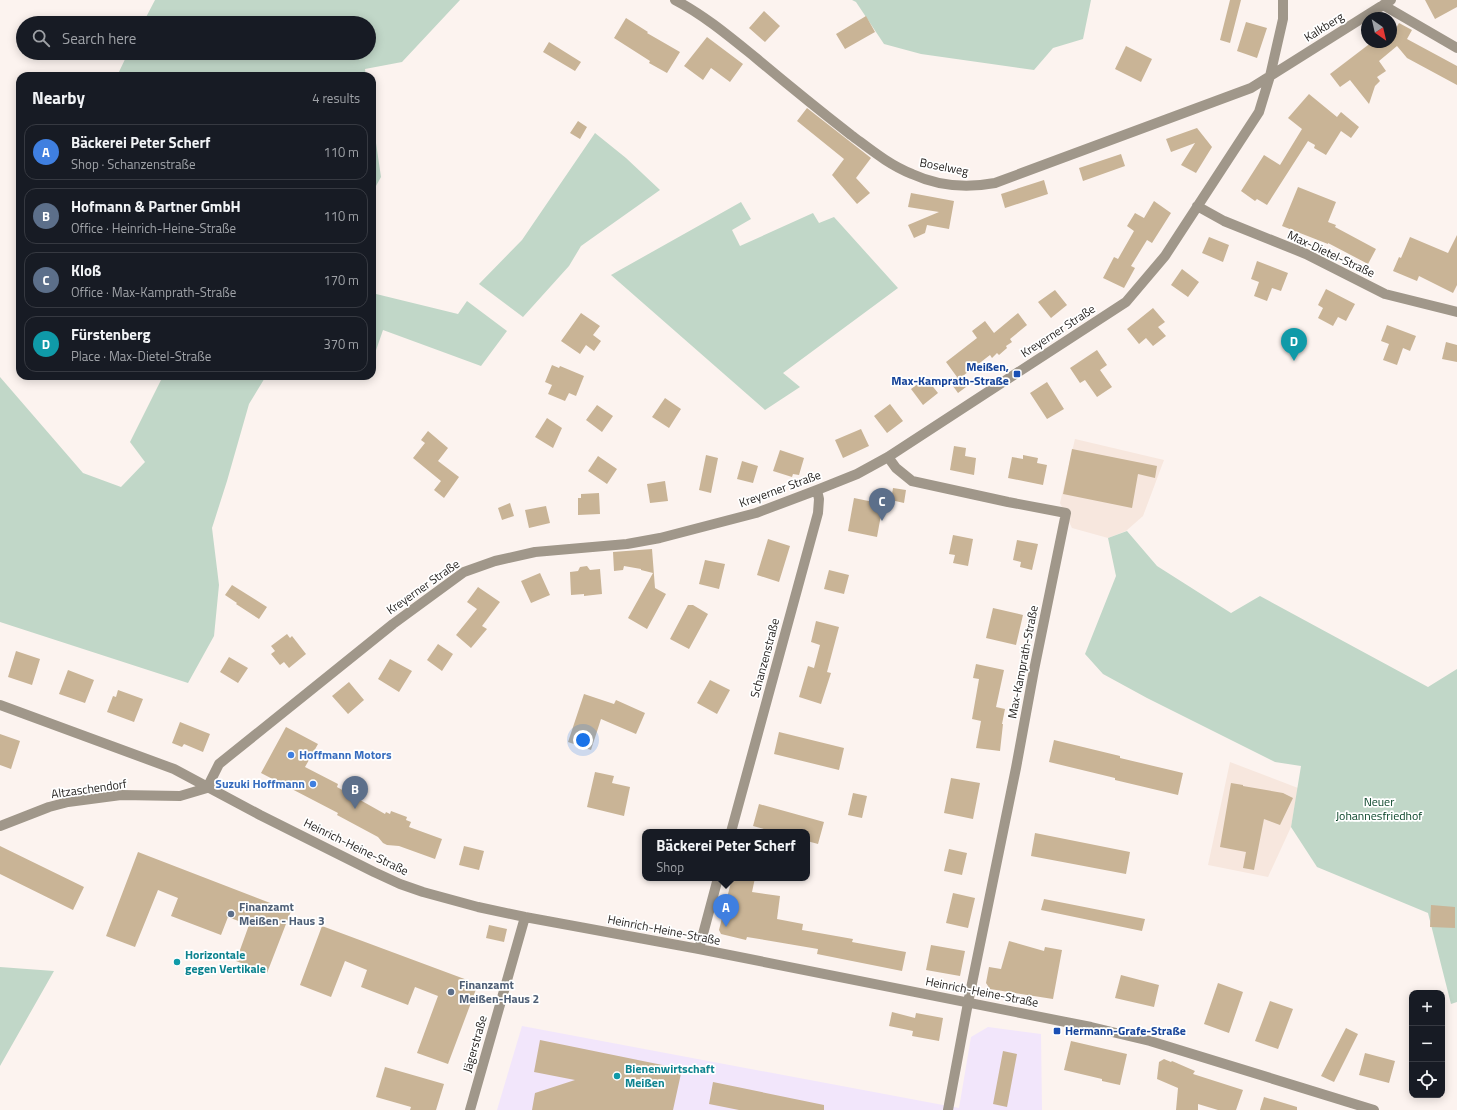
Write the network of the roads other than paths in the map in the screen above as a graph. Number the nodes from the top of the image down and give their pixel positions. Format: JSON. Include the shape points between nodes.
{"nodes":[{"id":1,"x":674,"y":0,"type":"edge"},
{"id":2,"x":1283,"y":0,"type":"edge"},
{"id":3,"x":1387,"y":3,"type":"edge"},
{"id":4,"x":1457,"y":48,"type":"edge"},
{"id":5,"x":1270,"y":76,"type":"junction"},
{"id":6,"x":1197,"y":206,"type":"junction"},
{"id":7,"x":1457,"y":312,"type":"edge"},
{"id":8,"x":888,"y":457,"type":"junction"},
{"id":9,"x":817,"y":490,"type":"junction"},
{"id":10,"x":0,"y":705,"type":"edge"},
{"id":11,"x":207,"y":788,"type":"junction"},
{"id":12,"x":0,"y":826,"type":"edge"},
{"id":13,"x":732,"y":829,"type":"edge"},
{"id":14,"x":717,"y":881,"type":"edge"},
{"id":15,"x":525,"y":917,"type":"junction"},
{"id":16,"x":699,"y":949,"type":"junction"},
{"id":17,"x":968,"y":1003,"type":"junction"},
{"id":18,"x":470,"y":1110,"type":"edge"},
{"id":19,"x":948,"y":1110,"type":"edge"},
{"id":20,"x":1374,"y":1110,"type":"edge"}],
"edges":[{"from":1,"to":5,"type":"street","name":"Boselweg","via":[[726,33],[884,160],[913,175],[957,186],[995,183],[1251,88]]},
{"from":2,"to":5,"type":"street","name":"Kreyerner Straße","via":[[1283,19]]},
{"from":3,"to":4,"type":"street"},
{"from":3,"to":5,"type":"street","name":"Kalkberg"},
{"from":5,"to":6,"type":"street","name":"Kreyerner Straße","via":[[1259,112]]},
{"from":6,"to":7,"type":"street","name":"Max-Dietel-Straße","via":[[1224,221],[1306,254],[1385,294]]},
{"from":6,"to":8,"type":"street","name":"Kreyerner Straße","via":[[1165,256],[1126,302]]},
{"from":8,"to":9,"type":"street","name":"Kreyerner Straße","via":[[857,474]]},
{"from":8,"to":17,"type":"street","name":"Max-Kamprath-Straße","via":[[896,468],[912,481],[1066,513]]},
{"from":9,"to":11,"type":"street","name":"Kreyerner Straße","via":[[756,513],[660,538],[627,544],[535,552],[495,561],[464,572],[392,624],[219,764]]},
{"from":9,"to":13,"type":"street","name":"Schanzenstraße","via":[[818,512]]},
{"from":10,"to":11,"type":"street","name":"Heinrich-Heine-Straße","via":[[174,769]]},
{"from":11,"to":12,"type":"street","name":"Altzaschendorf","via":[[180,796],[121,795],[68,802]]},
{"from":11,"to":15,"type":"street","name":"Heinrich-Heine-Straße","via":[[400,884],[478,907]]},
{"from":14,"to":16,"type":"street"},
{"from":15,"to":16,"type":"street","name":"Heinrich-Heine-Straße"},
{"from":15,"to":18,"type":"street","name":"Jägerstraße"},
{"from":16,"to":17,"type":"street","name":"Heinrich-Heine-Straße"},
{"from":17,"to":19,"type":"street"},
{"from":17,"to":20,"type":"street","name":"Heinrich-Heine-Straße","via":[[1150,1041]]}]}
